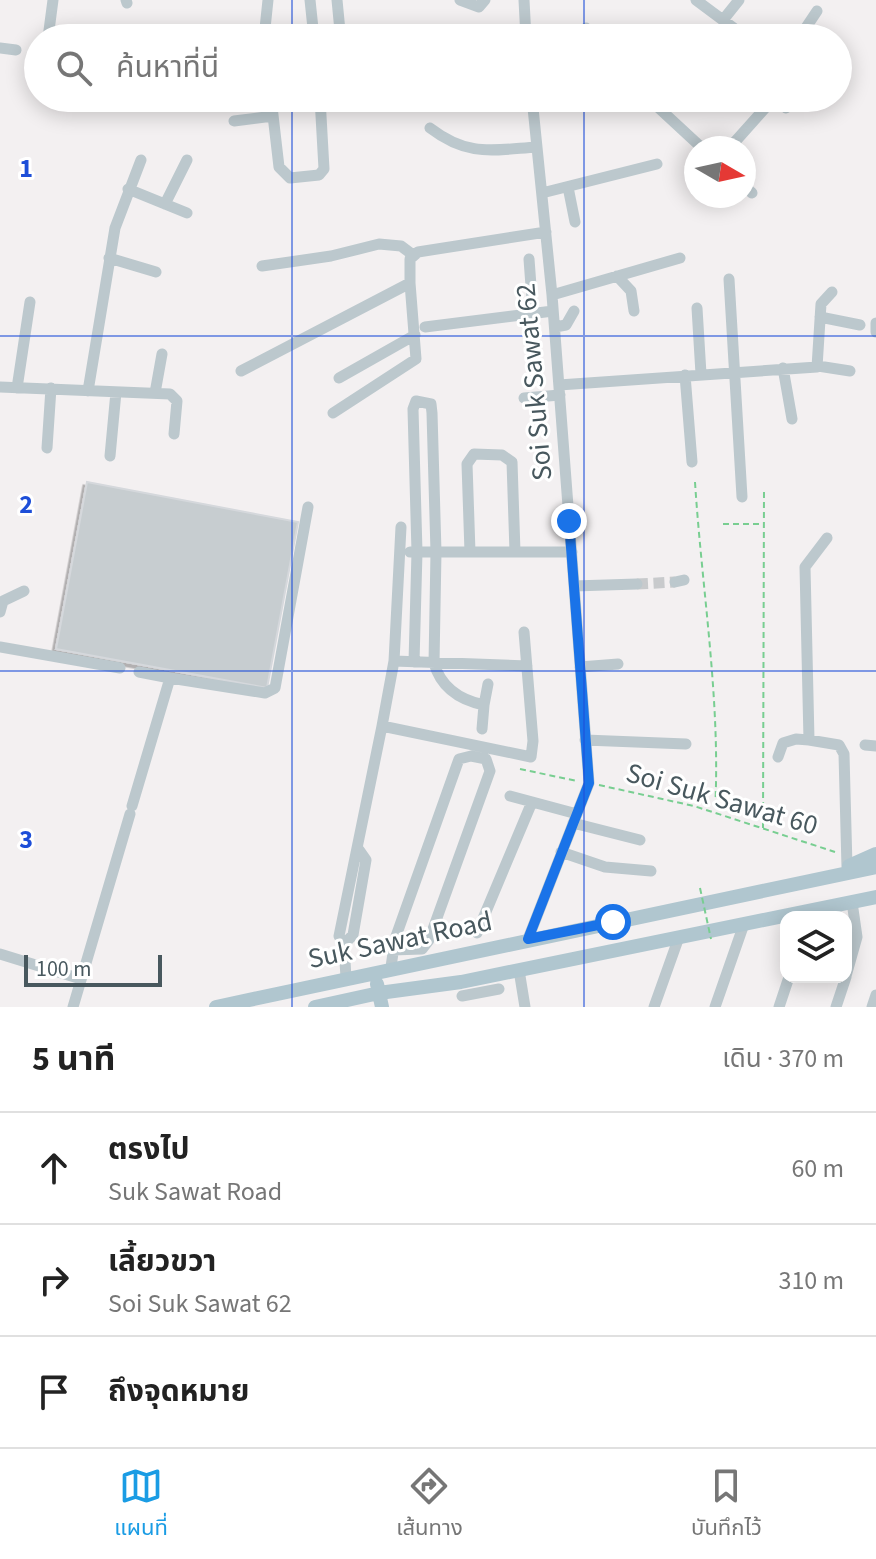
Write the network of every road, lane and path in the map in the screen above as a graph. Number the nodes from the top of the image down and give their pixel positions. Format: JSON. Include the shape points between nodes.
{"nodes":[{"id":1,"x":53,"y":0,"type":"edge"},
{"id":2,"x":268,"y":0,"type":"edge"},
{"id":3,"x":310,"y":0,"type":"edge"},
{"id":4,"x":337,"y":0,"type":"edge"},
{"id":5,"x":460,"y":0,"type":"edge"},
{"id":6,"x":485,"y":0,"type":"edge"},
{"id":7,"x":524,"y":0,"type":"edge"},
{"id":8,"x":698,"y":0,"type":"edge"},
{"id":9,"x":739,"y":0,"type":"edge"},
{"id":10,"x":817,"y":11,"type":"dead end"},
{"id":11,"x":723,"y":20,"type":"junction"},
{"id":12,"x":50,"y":24,"type":"edge"},
{"id":13,"x":265,"y":24,"type":"edge"},
{"id":14,"x":313,"y":24,"type":"edge"},
{"id":15,"x":339,"y":24,"type":"edge"},
{"id":16,"x":525,"y":24,"type":"edge"},
{"id":17,"x":728,"y":24,"type":"edge"},
{"id":18,"x":808,"y":24,"type":"edge"},
{"id":19,"x":0,"y":48,"type":"edge"},
{"id":20,"x":16,"y":50,"type":"dead end"},
{"id":21,"x":273,"y":112,"type":"edge"},
{"id":22,"x":321,"y":112,"type":"edge"},
{"id":23,"x":533,"y":112,"type":"edge"},
{"id":24,"x":663,"y":112,"type":"edge"},
{"id":25,"x":763,"y":112,"type":"edge"},
{"id":26,"x":273,"y":116,"type":"junction"},
{"id":27,"x":234,"y":121,"type":"dead end"},
{"id":28,"x":430,"y":128,"type":"dead end"},
{"id":29,"x":689,"y":136,"type":"edge"},
{"id":30,"x":740,"y":136,"type":"edge"},
{"id":31,"x":537,"y":147,"type":"junction"},
{"id":32,"x":141,"y":160,"type":"dead end"},
{"id":33,"x":187,"y":160,"type":"dead end"},
{"id":34,"x":657,"y":164,"type":"dead end"},
{"id":35,"x":568,"y":187,"type":"junction"},
{"id":36,"x":128,"y":189,"type":"junction"},
{"id":37,"x":542,"y":193,"type":"junction"},
{"id":38,"x":165,"y":204,"type":"junction"},
{"id":39,"x":187,"y":213,"type":"dead end"},
{"id":40,"x":575,"y":222,"type":"dead end"},
{"id":41,"x":546,"y":232,"type":"junction"},
{"id":42,"x":413,"y":255,"type":"junction"},
{"id":43,"x":109,"y":258,"type":"junction"},
{"id":44,"x":680,"y":258,"type":"dead end"},
{"id":45,"x":529,"y":259,"type":"dead end"},
{"id":46,"x":262,"y":266,"type":"dead end"},
{"id":47,"x":156,"y":272,"type":"dead end"},
{"id":48,"x":617,"y":276,"type":"junction"},
{"id":49,"x":729,"y":279,"type":"dead end"},
{"id":50,"x":410,"y":283,"type":"junction"},
{"id":51,"x":832,"y":292,"type":"dead end"},
{"id":52,"x":552,"y":295,"type":"junction"},
{"id":53,"x":30,"y":302,"type":"dead end"},
{"id":54,"x":697,"y":308,"type":"dead end"},
{"id":55,"x":553,"y":311,"type":"junction"},
{"id":56,"x":574,"y":311,"type":"dead end"},
{"id":57,"x":634,"y":311,"type":"dead end"},
{"id":58,"x":533,"y":313,"type":"junction"},
{"id":59,"x":820,"y":317,"type":"junction"},
{"id":60,"x":876,"y":323,"type":"edge"},
{"id":61,"x":860,"y":325,"type":"dead end"},
{"id":62,"x":555,"y":327,"type":"junction"},
{"id":63,"x":420,"y":331,"type":"junction"},
{"id":64,"x":876,"y":332,"type":"edge"},
{"id":65,"x":162,"y":354,"type":"dead end"},
{"id":66,"x":818,"y":366,"type":"junction"},
{"id":67,"x":783,"y":368,"type":"junction"},
{"id":68,"x":241,"y":371,"type":"dead end"},
{"id":69,"x":736,"y":371,"type":"junction"},
{"id":70,"x":850,"y":371,"type":"dead end"},
{"id":71,"x":701,"y":374,"type":"junction"},
{"id":72,"x":685,"y":375,"type":"junction"},
{"id":73,"x":339,"y":378,"type":"dead end"},
{"id":74,"x":0,"y":387,"type":"edge"},
{"id":75,"x":17,"y":388,"type":"junction"},
{"id":76,"x":51,"y":388,"type":"junction"},
{"id":77,"x":559,"y":390,"type":"junction"},
{"id":78,"x":88,"y":391,"type":"junction"},
{"id":79,"x":116,"y":392,"type":"junction"},
{"id":80,"x":155,"y":393,"type":"junction"},
{"id":81,"x":524,"y":398,"type":"dead end"},
{"id":82,"x":333,"y":413,"type":"dead end"},
{"id":83,"x":792,"y":419,"type":"dead end"},
{"id":84,"x":174,"y":434,"type":"dead end"},
{"id":85,"x":47,"y":448,"type":"dead end"},
{"id":86,"x":110,"y":456,"type":"dead end"},
{"id":87,"x":692,"y":462,"type":"dead end"},
{"id":88,"x":695,"y":482,"type":"dead end"},
{"id":89,"x":764,"y":488,"type":"dead end"},
{"id":90,"x":742,"y":497,"type":"dead end"},
{"id":91,"x":308,"y":507,"type":"dead end"},
{"id":92,"x":723,"y":524,"type":"dead end"},
{"id":93,"x":764,"y":524,"type":"junction"},
{"id":94,"x":401,"y":527,"type":"dead end"},
{"id":95,"x":827,"y":538,"type":"dead end"},
{"id":96,"x":402,"y":552,"type":"junction"},
{"id":97,"x":417,"y":552,"type":"junction"},
{"id":98,"x":436,"y":552,"type":"junction"},
{"id":99,"x":470,"y":552,"type":"junction"},
{"id":100,"x":515,"y":552,"type":"junction"},
{"id":101,"x":572,"y":552,"type":"junction"},
{"id":102,"x":637,"y":584,"type":"tunnel mouth"},
{"id":103,"x":574,"y":586,"type":"junction"},
{"id":104,"x":24,"y":591,"type":"dead end"},
{"id":105,"x":0,"y":612,"type":"edge"},
{"id":106,"x":524,"y":632,"type":"dead end"},
{"id":107,"x":0,"y":647,"type":"edge"},
{"id":108,"x":394,"y":661,"type":"junction"},
{"id":109,"x":414,"y":662,"type":"junction"},
{"id":110,"x":434,"y":663,"type":"junction"},
{"id":111,"x":618,"y":664,"type":"dead end"},
{"id":112,"x":527,"y":666,"type":"junction"},
{"id":113,"x":580,"y":667,"type":"junction"},
{"id":114,"x":120,"y":668,"type":"dead end"},
{"id":115,"x":139,"y":672,"type":"dead end"},
{"id":116,"x":170,"y":678,"type":"junction"},
{"id":117,"x":488,"y":684,"type":"dead end"},
{"id":118,"x":484,"y":705,"type":"junction"},
{"id":119,"x":382,"y":726,"type":"junction"},
{"id":120,"x":482,"y":729,"type":"dead end"},
{"id":121,"x":585,"y":740,"type":"junction"},
{"id":122,"x":809,"y":740,"type":"junction"},
{"id":123,"x":686,"y":744,"type":"dead end"},
{"id":124,"x":778,"y":757,"type":"dead end"},
{"id":125,"x":520,"y":769,"type":"dead end"},
{"id":126,"x":589,"y":783,"type":"junction"},
{"id":127,"x":510,"y":796,"type":"dead end"},
{"id":128,"x":532,"y":802,"type":"junction"},
{"id":129,"x":715,"y":812,"type":"junction"},
{"id":130,"x":575,"y":818,"type":"junction"},
{"id":131,"x":763,"y":828,"type":"junction"},
{"id":132,"x":640,"y":840,"type":"dead end"},
{"id":133,"x":561,"y":852,"type":"junction"},
{"id":134,"x":876,"y":854,"type":"edge"},
{"id":135,"x":846,"y":860,"type":"junction"},
{"id":136,"x":876,"y":867,"type":"edge"},
{"id":137,"x":651,"y":871,"type":"dead end"},
{"id":138,"x":824,"y":878,"type":"junction"},
{"id":139,"x":782,"y":886,"type":"junction"},
{"id":140,"x":700,"y":888,"type":"dead end"},
{"id":141,"x":876,"y":897,"type":"edge"},
{"id":142,"x":852,"y":902,"type":"junction"},
{"id":143,"x":788,"y":911,"type":"edge"},
{"id":144,"x":812,"y":911,"type":"edge"},
{"id":145,"x":780,"y":918,"type":"edge"},
{"id":146,"x":744,"y":924,"type":"junction"},
{"id":147,"x":477,"y":933,"type":"dead end"},
{"id":148,"x":679,"y":937,"type":"junction"},
{"id":149,"x":528,"y":939,"type":"junction"},
{"id":150,"x":711,"y":939,"type":"dead end"},
{"id":151,"x":392,"y":950,"type":"junction"},
{"id":152,"x":0,"y":954,"type":"edge"},
{"id":153,"x":852,"y":955,"type":"edge"},
{"id":154,"x":391,"y":967,"type":"junction"},
{"id":155,"x":519,"y":970,"type":"junction"},
{"id":156,"x":369,"y":973,"type":"junction"},
{"id":157,"x":346,"y":978,"type":"junction"},
{"id":158,"x":81,"y":979,"type":"junction"},
{"id":159,"x":787,"y":983,"type":"edge"},
{"id":160,"x":844,"y":983,"type":"edge"},
{"id":161,"x":499,"y":989,"type":"dead end"},
{"id":162,"x":462,"y":995,"type":"edge"},
{"id":163,"x":876,"y":995,"type":"edge"},
{"id":164,"x":374,"y":1001,"type":"edge"},
{"id":165,"x":73,"y":1007,"type":"edge"},
{"id":166,"x":216,"y":1007,"type":"edge"},
{"id":167,"x":315,"y":1007,"type":"edge"},
{"id":168,"x":525,"y":1007,"type":"edge"},
{"id":169,"x":654,"y":1007,"type":"edge"},
{"id":170,"x":715,"y":1007,"type":"edge"},
{"id":171,"x":779,"y":1007,"type":"edge"},
{"id":172,"x":836,"y":1007,"type":"edge"},
{"id":173,"x":872,"y":1007,"type":"edge"}],
"edges":[{"from":1,"to":12,"type":"street"},
{"from":2,"to":13,"type":"street"},
{"from":3,"to":14,"type":"street"},
{"from":4,"to":15,"type":"street"},
{"from":5,"to":6,"type":"street","via":[[472,7]]},
{"from":7,"to":16,"type":"street"},
{"from":8,"to":11,"type":"street"},
{"from":9,"to":11,"type":"street"},
{"from":10,"to":18,"type":"street"},
{"from":11,"to":17,"type":"street"},
{"from":19,"to":20,"type":"street"},
{"from":21,"to":26,"type":"street"},
{"from":22,"to":26,"type":"street","via":[[324,169],[319,175],[290,178],[279,167]]},
{"from":23,"to":31,"type":"street","name":"Soi Suk Sawat 62"},
{"from":24,"to":29,"type":"street"},
{"from":25,"to":30,"type":"street"},
{"from":26,"to":27,"type":"street"},
{"from":28,"to":31,"type":"street","via":[[471,151]]},
{"from":31,"to":37,"type":"street","name":"Soi Suk Sawat 62"},
{"from":32,"to":36,"type":"street"},
{"from":33,"to":38,"type":"street"},
{"from":34,"to":35,"type":"street"},
{"from":35,"to":37,"type":"street"},
{"from":35,"to":40,"type":"street"},
{"from":36,"to":38,"type":"street"},
{"from":36,"to":43,"type":"street"},
{"from":37,"to":41,"type":"street","name":"Soi Suk Sawat 62"},
{"from":38,"to":39,"type":"street"},
{"from":41,"to":42,"type":"street"},
{"from":41,"to":52,"type":"street","name":"Soi Suk Sawat 62"},
{"from":42,"to":46,"type":"street","via":[[401,246],[379,244]]},
{"from":42,"to":50,"type":"street"},
{"from":43,"to":47,"type":"street"},
{"from":43,"to":78,"type":"street"},
{"from":44,"to":48,"type":"street"},
{"from":45,"to":58,"type":"street"},
{"from":48,"to":52,"type":"street"},
{"from":48,"to":57,"type":"street","via":[[631,291]]},
{"from":49,"to":69,"type":"street"},
{"from":50,"to":63,"type":"street"},
{"from":50,"to":68,"type":"street"},
{"from":51,"to":59,"type":"street","via":[[821,304]]},
{"from":52,"to":55,"type":"street","name":"Soi Suk Sawat 62"},
{"from":53,"to":75,"type":"street"},
{"from":54,"to":71,"type":"street"},
{"from":55,"to":58,"type":"street"},
{"from":55,"to":62,"type":"street","name":"Soi Suk Sawat 62"},
{"from":56,"to":62,"type":"street","via":[[566,325]]},
{"from":58,"to":63,"type":"street"},
{"from":59,"to":61,"type":"street"},
{"from":59,"to":66,"type":"street"},
{"from":60,"to":64,"type":"street"},
{"from":62,"to":77,"type":"street","name":"Soi Suk Sawat 62"},
{"from":63,"to":73,"type":"street"},
{"from":63,"to":82,"type":"street","via":[[412,363]]},
{"from":65,"to":80,"type":"street"},
{"from":66,"to":67,"type":"street"},
{"from":66,"to":70,"type":"street"},
{"from":67,"to":69,"type":"street"},
{"from":67,"to":83,"type":"street"},
{"from":69,"to":71,"type":"street"},
{"from":69,"to":90,"type":"street"},
{"from":71,"to":72,"type":"street"},
{"from":72,"to":77,"type":"street"},
{"from":72,"to":87,"type":"street"},
{"from":74,"to":75,"type":"street"},
{"from":75,"to":76,"type":"street"},
{"from":76,"to":78,"type":"street"},
{"from":76,"to":85,"type":"street"},
{"from":77,"to":81,"type":"street"},
{"from":77,"to":101,"type":"street","name":"Soi Suk Sawat 62"},
{"from":78,"to":79,"type":"street"},
{"from":79,"to":80,"type":"street"},
{"from":79,"to":86,"type":"street"},
{"from":80,"to":84,"type":"street","via":[[170,394],[177,401]]},
{"from":88,"to":129,"type":"path","via":[[716,757]]},
{"from":89,"to":93,"type":"path"},
{"from":91,"to":116,"type":"street","via":[[271,693]]},
{"from":92,"to":93,"type":"path"},
{"from":93,"to":131,"type":"path"},
{"from":94,"to":96,"type":"street"},
{"from":95,"to":122,"type":"street","via":[[805,567]]},
{"from":96,"to":97,"type":"street"},
{"from":96,"to":108,"type":"street"},
{"from":97,"to":98,"type":"street"},
{"from":97,"to":98,"type":"street","via":[[416,401],[428,401],[431,408]]},
{"from":97,"to":109,"type":"street"},
{"from":98,"to":99,"type":"street"},
{"from":98,"to":110,"type":"street"},
{"from":99,"to":100,"type":"street"},
{"from":99,"to":100,"type":"street","via":[[467,464],[474,454],[502,455],[512,462]]},
{"from":100,"to":101,"type":"street"},
{"from":101,"to":103,"type":"street","name":"Soi Suk Sawat 62"},
{"from":102,"to":103,"type":"street"},
{"from":103,"to":113,"type":"street","name":"Soi Suk Sawat 62"},
{"from":104,"to":105,"type":"street","via":[[3,601]]},
{"from":106,"to":112,"type":"street"},
{"from":107,"to":114,"type":"street"},
{"from":108,"to":109,"type":"street"},
{"from":108,"to":119,"type":"street"},
{"from":109,"to":110,"type":"street"},
{"from":110,"to":112,"type":"street"},
{"from":110,"to":118,"type":"street","via":[[437,675],[461,700]]},
{"from":111,"to":113,"type":"street"},
{"from":112,"to":119,"type":"street","via":[[531,757]]},
{"from":113,"to":121,"type":"street","name":"Soi Suk Sawat 62"},
{"from":115,"to":116,"type":"street"},
{"from":116,"to":158,"type":"street"},
{"from":117,"to":118,"type":"street"},
{"from":118,"to":120,"type":"street"},
{"from":119,"to":157,"type":"street","via":[[339,936]]},
{"from":121,"to":123,"type":"street"},
{"from":121,"to":126,"type":"street","name":"Soi Suk Sawat 62"},
{"from":122,"to":124,"type":"street","via":[[783,743]]},
{"from":122,"to":135,"type":"street","via":[[843,748]]},
{"from":125,"to":126,"type":"path","name":"Soi Suk Sawat 60"},
{"from":126,"to":129,"type":"path","name":"Soi Suk Sawat 60"},
{"from":126,"to":130,"type":"street","name":"Soi Suk Sawat 62"},
{"from":127,"to":128,"type":"street"},
{"from":128,"to":130,"type":"street"},
{"from":128,"to":147,"type":"street"},
{"from":129,"to":131,"type":"path","name":"Soi Suk Sawat 60"},
{"from":130,"to":132,"type":"street"},
{"from":130,"to":133,"type":"street","name":"Soi Suk Sawat 62"},
{"from":131,"to":135,"type":"path","name":"Soi Suk Sawat 60"},
{"from":133,"to":137,"type":"street","via":[[605,867]]},
{"from":133,"to":149,"type":"street","name":"Soi Suk Sawat 62"},
{"from":134,"to":135,"type":"main road"},
{"from":135,"to":138,"type":"main road"},
{"from":136,"to":138,"type":"main road","name":"Suk Sawat Road"},
{"from":138,"to":139,"type":"main road","name":"Suk Sawat Road"},
{"from":139,"to":143,"type":"main road"},
{"from":139,"to":149,"type":"main road","name":"Suk Sawat Road"},
{"from":140,"to":150,"type":"path","bridge":true},
{"from":141,"to":142,"type":"main road","name":"Suk Sawat Road"},
{"from":142,"to":144,"type":"main road","name":"Suk Sawat Road"},
{"from":142,"to":153,"type":"street","via":[[857,937]]},
{"from":145,"to":146,"type":"main road","name":"Suk Sawat Road"},
{"from":146,"to":148,"type":"main road","name":"Suk Sawat Road"},
{"from":146,"to":170,"type":"street"},
{"from":148,"to":155,"type":"main road","name":"Suk Sawat Road"},
{"from":148,"to":169,"type":"street"},
{"from":149,"to":154,"type":"main road","name":"Suk Sawat Road"},
{"from":151,"to":151,"type":"street","via":[[422,949],[429,940],[490,771],[486,759],[459,759]]},
{"from":151,"to":154,"type":"street"},
{"from":152,"to":158,"type":"street"},
{"from":154,"to":156,"type":"main road","name":"Suk Sawat Road"},
{"from":155,"to":162,"type":"main road","name":"Suk Sawat Road"},
{"from":155,"to":168,"type":"street"},
{"from":156,"to":157,"type":"main road","name":"Suk Sawat Road"},
{"from":156,"to":164,"type":"main road"},
{"from":157,"to":166,"type":"main road","name":"Suk Sawat Road"},
{"from":158,"to":165,"type":"street"},
{"from":159,"to":171,"type":"street"},
{"from":160,"to":172,"type":"street"},
{"from":161,"to":162,"type":"street"},
{"from":162,"to":164,"type":"main road","name":"Suk Sawat Road"},
{"from":163,"to":173,"type":"street"},
{"from":164,"to":167,"type":"main road","name":"Suk Sawat Road"}]}
